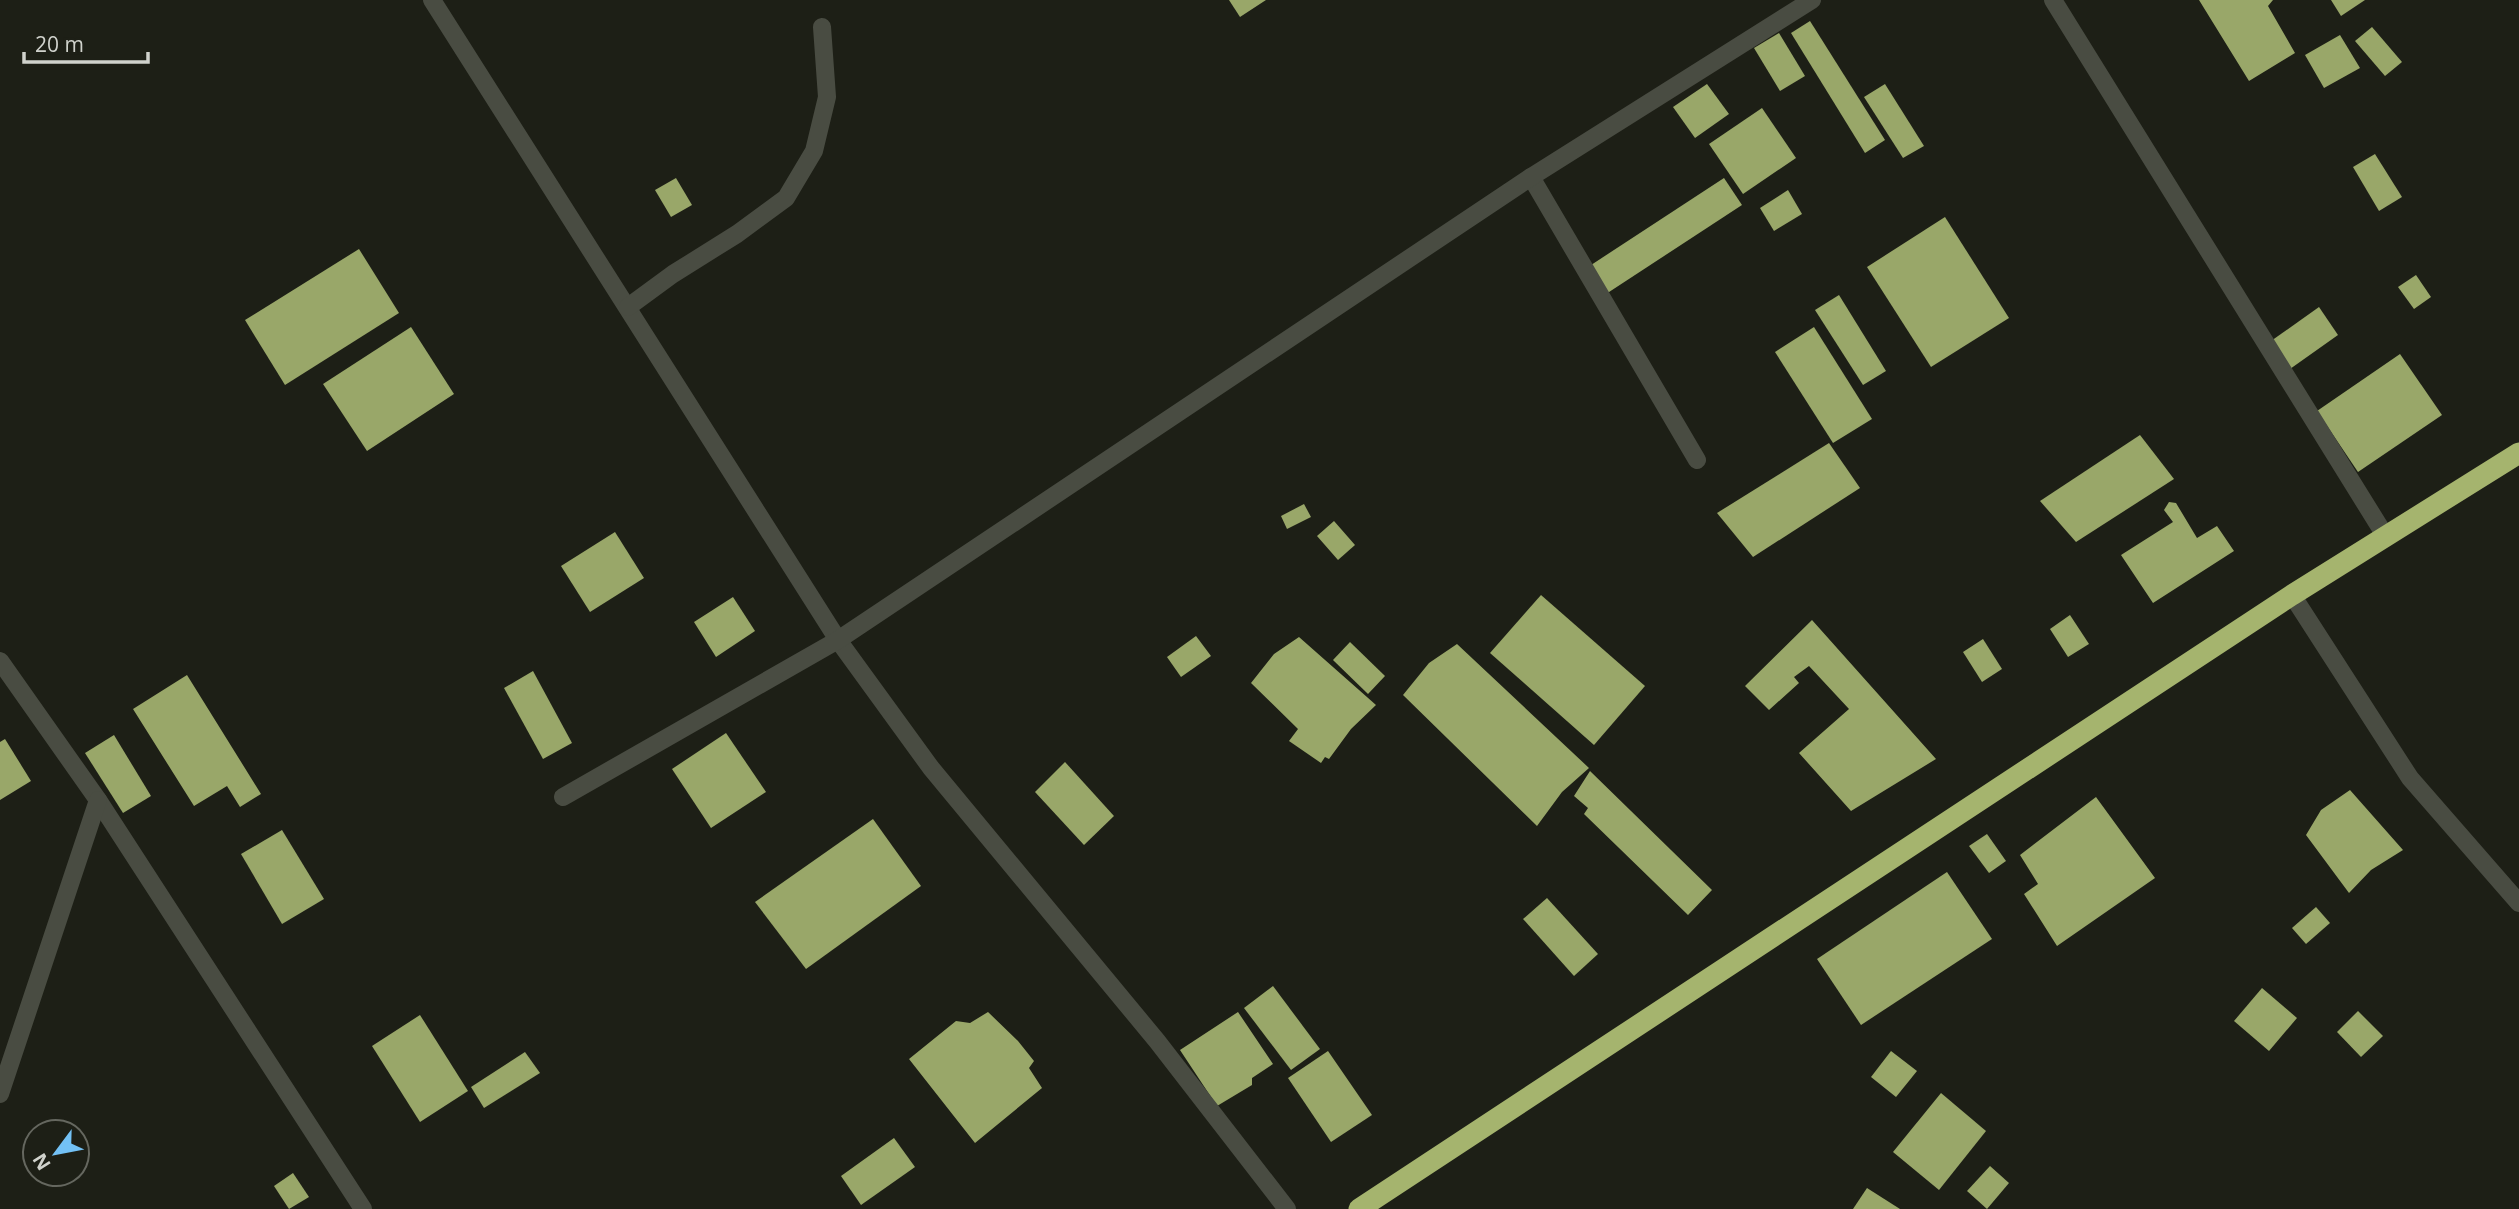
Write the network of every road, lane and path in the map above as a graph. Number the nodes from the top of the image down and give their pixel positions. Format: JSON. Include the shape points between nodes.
{"nodes":[{"id":1,"x":432,"y":0,"type":"edge"},
{"id":2,"x":1812,"y":0,"type":"edge"},
{"id":3,"x":2053,"y":0,"type":"edge"},
{"id":4,"x":822,"y":27,"type":"dead end"},
{"id":5,"x":1531,"y":177,"type":"junction"},
{"id":6,"x":628,"y":307,"type":"junction"},
{"id":7,"x":2519,"y":453,"type":"edge"},
{"id":8,"x":1697,"y":460,"type":"dead end"},
{"id":9,"x":2385,"y":537,"type":"junction"},
{"id":10,"x":2292,"y":595,"type":"junction"},
{"id":11,"x":838,"y":640,"type":"junction"},
{"id":12,"x":0,"y":661,"type":"edge"},
{"id":13,"x":563,"y":797,"type":"dead end"},
{"id":14,"x":98,"y":800,"type":"junction"},
{"id":15,"x":2519,"y":903,"type":"edge"},
{"id":16,"x":0,"y":1094,"type":"edge"},
{"id":17,"x":363,"y":1209,"type":"edge"},
{"id":18,"x":1287,"y":1209,"type":"edge"},
{"id":19,"x":1359,"y":1209,"type":"edge"}],
"edges":[{"from":1,"to":6,"type":"street"},
{"from":2,"to":5,"type":"street"},
{"from":3,"to":9,"type":"street"},
{"from":4,"to":6,"type":"street","via":[[827,97],[814,151],[786,198]]},
{"from":5,"to":8,"type":"street"},
{"from":5,"to":11,"type":"street"},
{"from":6,"to":11,"type":"street"},
{"from":7,"to":9,"type":"highway"},
{"from":9,"to":10,"type":"highway"},
{"from":10,"to":15,"type":"street","via":[[2410,778]]},
{"from":10,"to":19,"type":"highway"},
{"from":11,"to":13,"type":"street"},
{"from":11,"to":18,"type":"street","via":[[931,768],[1157,1041]]},
{"from":12,"to":14,"type":"street"},
{"from":14,"to":16,"type":"street"},
{"from":14,"to":17,"type":"street"}]}
